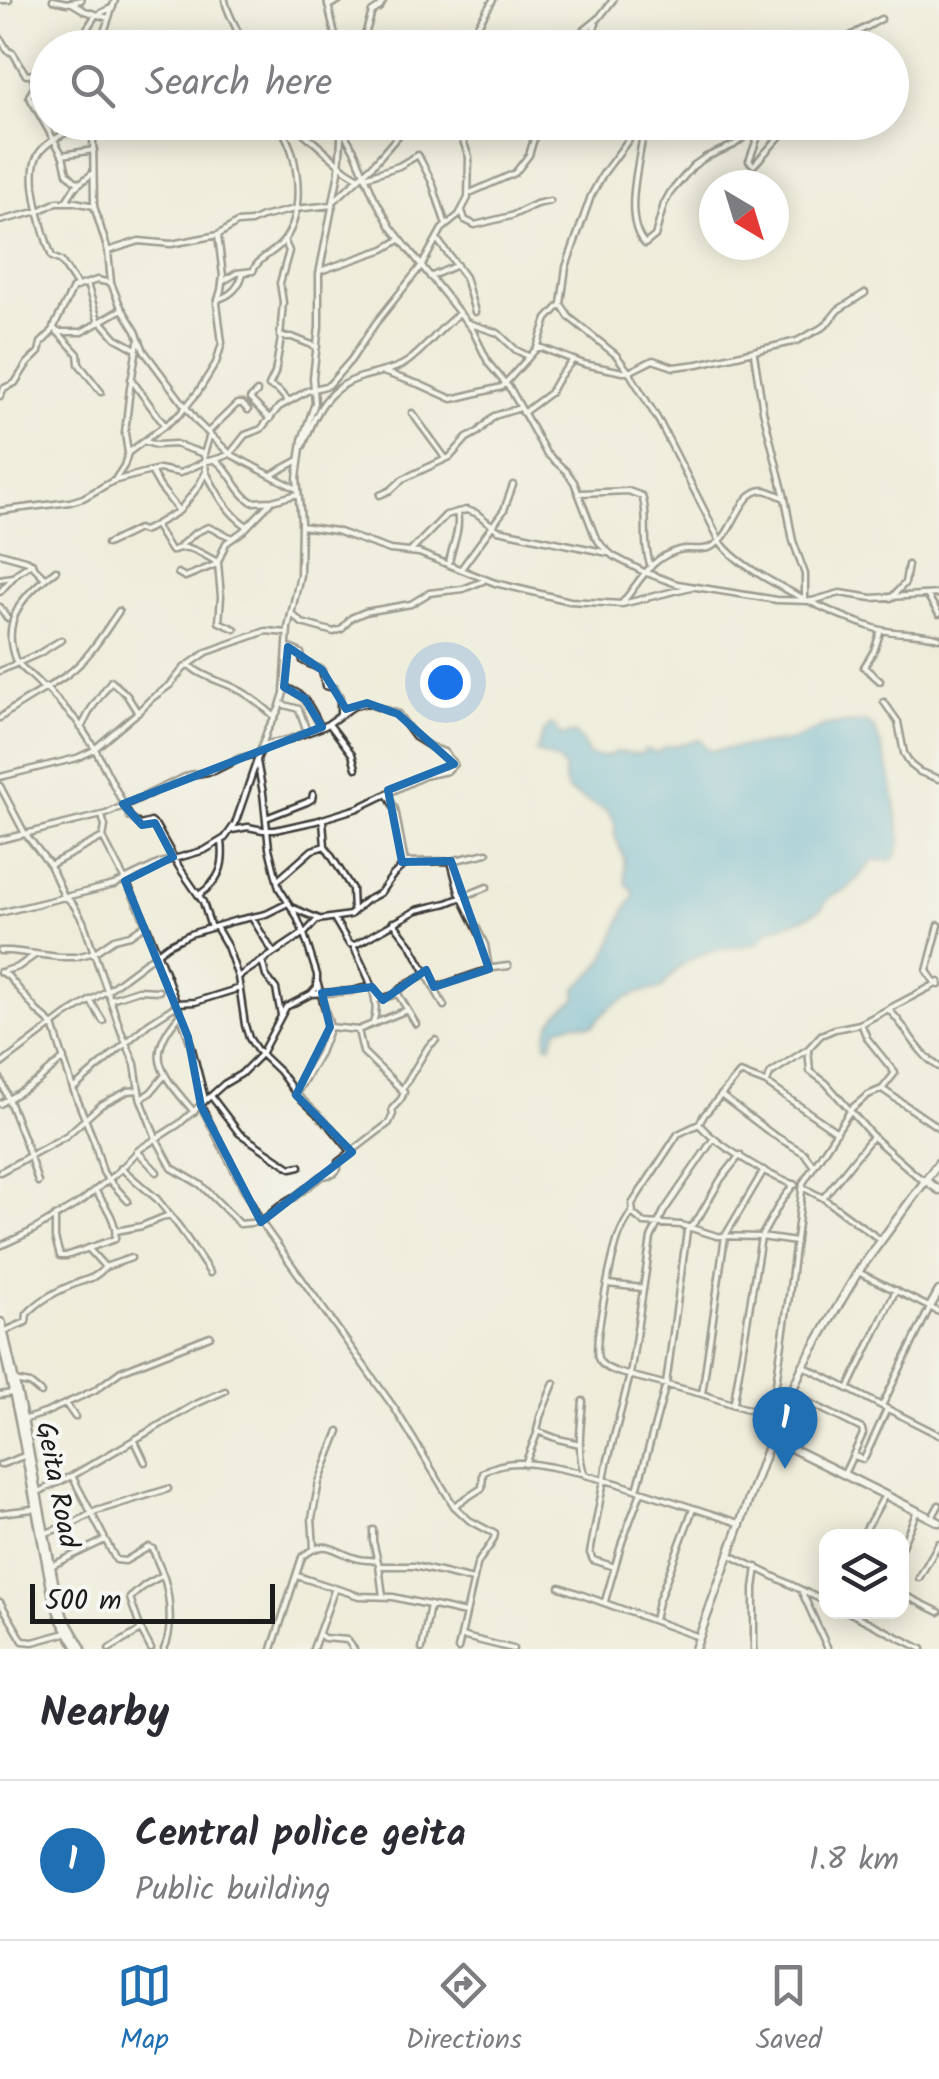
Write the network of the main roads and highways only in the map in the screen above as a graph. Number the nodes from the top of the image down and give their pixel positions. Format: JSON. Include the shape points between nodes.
{"nodes":[{"id":1,"x":1,"y":1332,"type":"edge"},
{"id":2,"x":80,"y":1649,"type":"edge"}],
"edges":[{"from":1,"to":2,"type":"highway","name":"Geita Road","via":[[45,1561]]}]}
